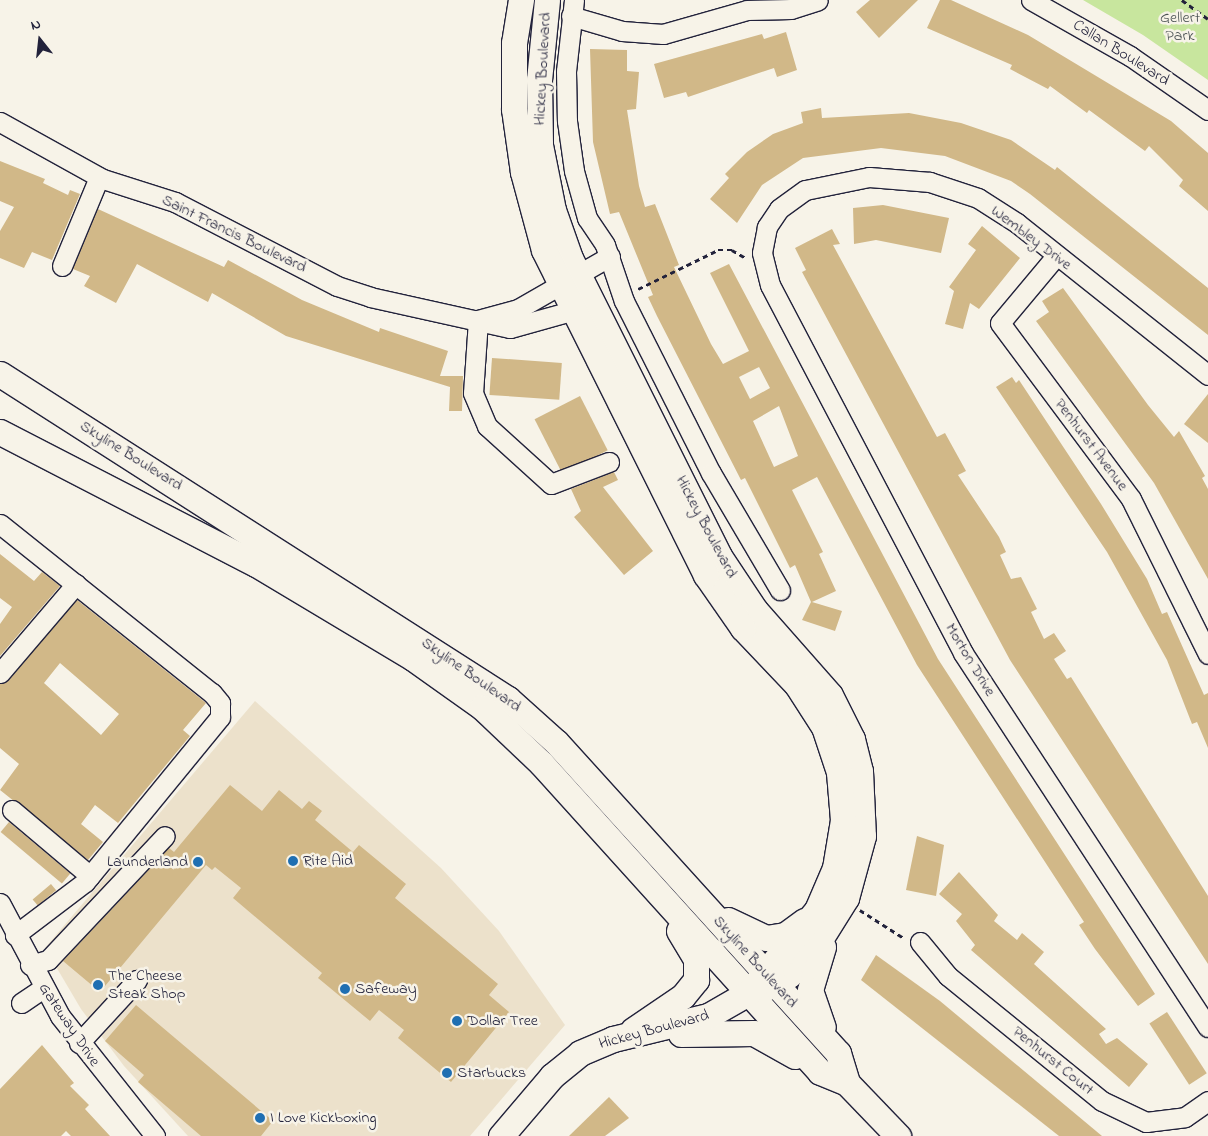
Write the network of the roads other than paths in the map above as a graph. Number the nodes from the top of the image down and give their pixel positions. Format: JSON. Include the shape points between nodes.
{"nodes":[{"id":1,"x":521,"y":0,"type":"edge"},
{"id":2,"x":818,"y":0,"type":"edge"},
{"id":3,"x":1031,"y":0,"type":"edge"},
{"id":4,"x":540,"y":1,"type":"edge"},
{"id":5,"x":572,"y":8,"type":"edge"},
{"id":6,"x":1208,"y":110,"type":"edge"},
{"id":7,"x":0,"y":122,"type":"edge"},
{"id":8,"x":99,"y":177,"type":"junction"},
{"id":9,"x":610,"y":256,"type":"junction"},
{"id":10,"x":1056,"y":256,"type":"junction"},
{"id":11,"x":62,"y":266,"type":"dead end"},
{"id":12,"x":765,"y":272,"type":"joint"},
{"id":13,"x":567,"y":278,"type":"junction"},
{"id":14,"x":571,"y":311,"type":"junction"},
{"id":15,"x":478,"y":320,"type":"junction"},
{"id":16,"x":0,"y":374,"type":"edge"},
{"id":17,"x":1208,"y":375,"type":"edge"},
{"id":18,"x":0,"y":432,"type":"edge"},
{"id":19,"x":609,"y":462,"type":"dead end"},
{"id":20,"x":0,"y":524,"type":"edge"},
{"id":21,"x":76,"y":584,"type":"junction"},
{"id":22,"x":780,"y":590,"type":"dead end"},
{"id":23,"x":1208,"y":654,"type":"edge"},
{"id":24,"x":0,"y":673,"type":"edge"},
{"id":25,"x":12,"y":810,"type":"dead end"},
{"id":26,"x":164,"y":836,"type":"dead end"},
{"id":27,"x":90,"y":876,"type":"junction"},
{"id":28,"x":655,"y":890,"type":"junction"},
{"id":29,"x":699,"y":900,"type":"junction"},
{"id":30,"x":0,"y":904,"type":"edge"},
{"id":31,"x":824,"y":919,"type":"junction"},
{"id":32,"x":15,"y":935,"type":"junction"},
{"id":33,"x":920,"y":942,"type":"road end"},
{"id":34,"x":30,"y":965,"type":"junction"},
{"id":35,"x":770,"y":978,"type":"junction"},
{"id":36,"x":138,"y":980,"type":"dead end"},
{"id":37,"x":43,"y":988,"type":"junction"},
{"id":38,"x":748,"y":993,"type":"junction"},
{"id":39,"x":21,"y":1003,"type":"dead end"},
{"id":40,"x":1208,"y":1027,"type":"edge"},
{"id":41,"x":624,"y":1036,"type":"junction"},
{"id":42,"x":79,"y":1043,"type":"junction"},
{"id":43,"x":838,"y":1053,"type":"junction"},
{"id":44,"x":820,"y":1072,"type":"junction"},
{"id":45,"x":847,"y":1082,"type":"junction"},
{"id":46,"x":1208,"y":1101,"type":"edge"},
{"id":47,"x":155,"y":1136,"type":"edge"},
{"id":48,"x":501,"y":1136,"type":"edge"},
{"id":49,"x":898,"y":1136,"type":"edge"}],
"edges":[{"from":1,"to":13,"type":"main road","name":"Hickey Boulevard","via":[[513,59],[515,123],[534,219]]},
{"from":2,"to":5,"type":"street","via":[[790,9],[747,10],[663,34],[622,31]]},
{"from":3,"to":6,"type":"street","name":"Callan Boulevard","via":[[1130,56]]},
{"from":4,"to":13,"type":"main road","name":"Hickey Boulevard","via":[[540,145]]},
{"from":5,"to":9,"type":"street","name":"Hickey Boulevard","via":[[566,84],[571,154],[589,224]]},
{"from":7,"to":8,"type":"street","name":"Saint Francis Boulevard"},
{"from":8,"to":11,"type":"street"},
{"from":8,"to":15,"type":"street","name":"Saint Francis Boulevard","via":[[175,202],[269,247],[337,286]]},
{"from":9,"to":13,"type":"street","name":"Saint Francis Boulevard"},
{"from":9,"to":22,"type":"street","name":"Hickey Boulevard","via":[[622,297],[731,512]]},
{"from":10,"to":12,"type":"street","name":"Wembley Drive","via":[[978,198],[930,182],[869,177],[805,190],[779,209],[767,227],[762,253]]},
{"from":10,"to":17,"type":"street","name":"Wembley Drive"},
{"from":10,"to":23,"type":"street","name":"Penhurst Avenue","via":[[1000,323],[1132,498]]},
{"from":12,"to":40,"type":"street","name":"Morton Drive","via":[[963,653]]},
{"from":13,"to":14,"type":"main road","name":"Hickey Boulevard"},
{"from":13,"to":15,"type":"street","name":"Saint Francis Boulevard","via":[[518,309]]},
{"from":13,"to":31,"type":"main road","name":"Hickey Boulevard","via":[[720,556],[755,610],[821,682],[852,739],[863,786],[863,836],[852,883]]},
{"from":14,"to":15,"type":"street","name":"Saint Francis Boulevard","via":[[510,328]]},
{"from":14,"to":31,"type":"main road","name":"Hickey Boulevard","via":[[706,575],[743,628],[807,697],[830,741],[839,772],[843,820]]},
{"from":15,"to":19,"type":"street","via":[[473,393],[487,426],[550,484]]},
{"from":16,"to":29,"type":"main road","name":"Skyline Boulevard","via":[[501,694],[556,742]]},
{"from":18,"to":28,"type":"main road","name":"Skyline Boulevard","via":[[225,547],[441,677],[506,728]]},
{"from":20,"to":21,"type":"street"},
{"from":21,"to":24,"type":"street"},
{"from":21,"to":27,"type":"street","via":[[220,703],[220,717],[194,753]]},
{"from":25,"to":27,"type":"street"},
{"from":26,"to":34,"type":"street","via":[[48,960]]},
{"from":27,"to":32,"type":"street"},
{"from":28,"to":38,"type":"main road","name":"Skyline Boulevard"},
{"from":28,"to":41,"type":"main road","via":[[696,959],[696,980],[683,996]]},
{"from":29,"to":31,"type":"main road","via":[[746,932],[766,938]]},
{"from":29,"to":35,"type":"main road","name":"Skyline Boulevard"},
{"from":30,"to":32,"type":"street","name":"Gateway Drive"},
{"from":31,"to":35,"type":"main road","name":"Hickey Boulevard","via":[[801,965]]},
{"from":31,"to":43,"type":"main road","via":[[810,990],[815,1012]]},
{"from":32,"to":34,"type":"street","name":"Gateway Drive"},
{"from":33,"to":46,"type":"street","name":"Penhurst Court","via":[[948,976],[1102,1101],[1146,1122],[1185,1116]]},
{"from":34,"to":37,"type":"street","name":"Gateway Drive"},
{"from":35,"to":38,"type":"main road","name":"Hickey Boulevard"},
{"from":35,"to":43,"type":"main road","name":"Skyline Boulevard"},
{"from":36,"to":42,"type":"street"},
{"from":37,"to":39,"type":"street"},
{"from":37,"to":42,"type":"street","name":"Gateway Drive"},
{"from":38,"to":41,"type":"main road","name":"Hickey Boulevard","via":[[708,1016]]},
{"from":38,"to":44,"type":"main road","name":"Skyline Boulevard"},
{"from":41,"to":44,"type":"main road","via":[[746,1032],[770,1040]]},
{"from":41,"to":48,"type":"main road","name":"Hickey Boulevard","via":[[589,1048],[560,1068]]},
{"from":42,"to":47,"type":"street","name":"Gateway Drive"},
{"from":43,"to":45,"type":"main road","name":"Skyline Boulevard"},
{"from":44,"to":45,"type":"main road","name":"Skyline Boulevard"},
{"from":45,"to":49,"type":"main road","name":"Skyline Boulevard"}]}
